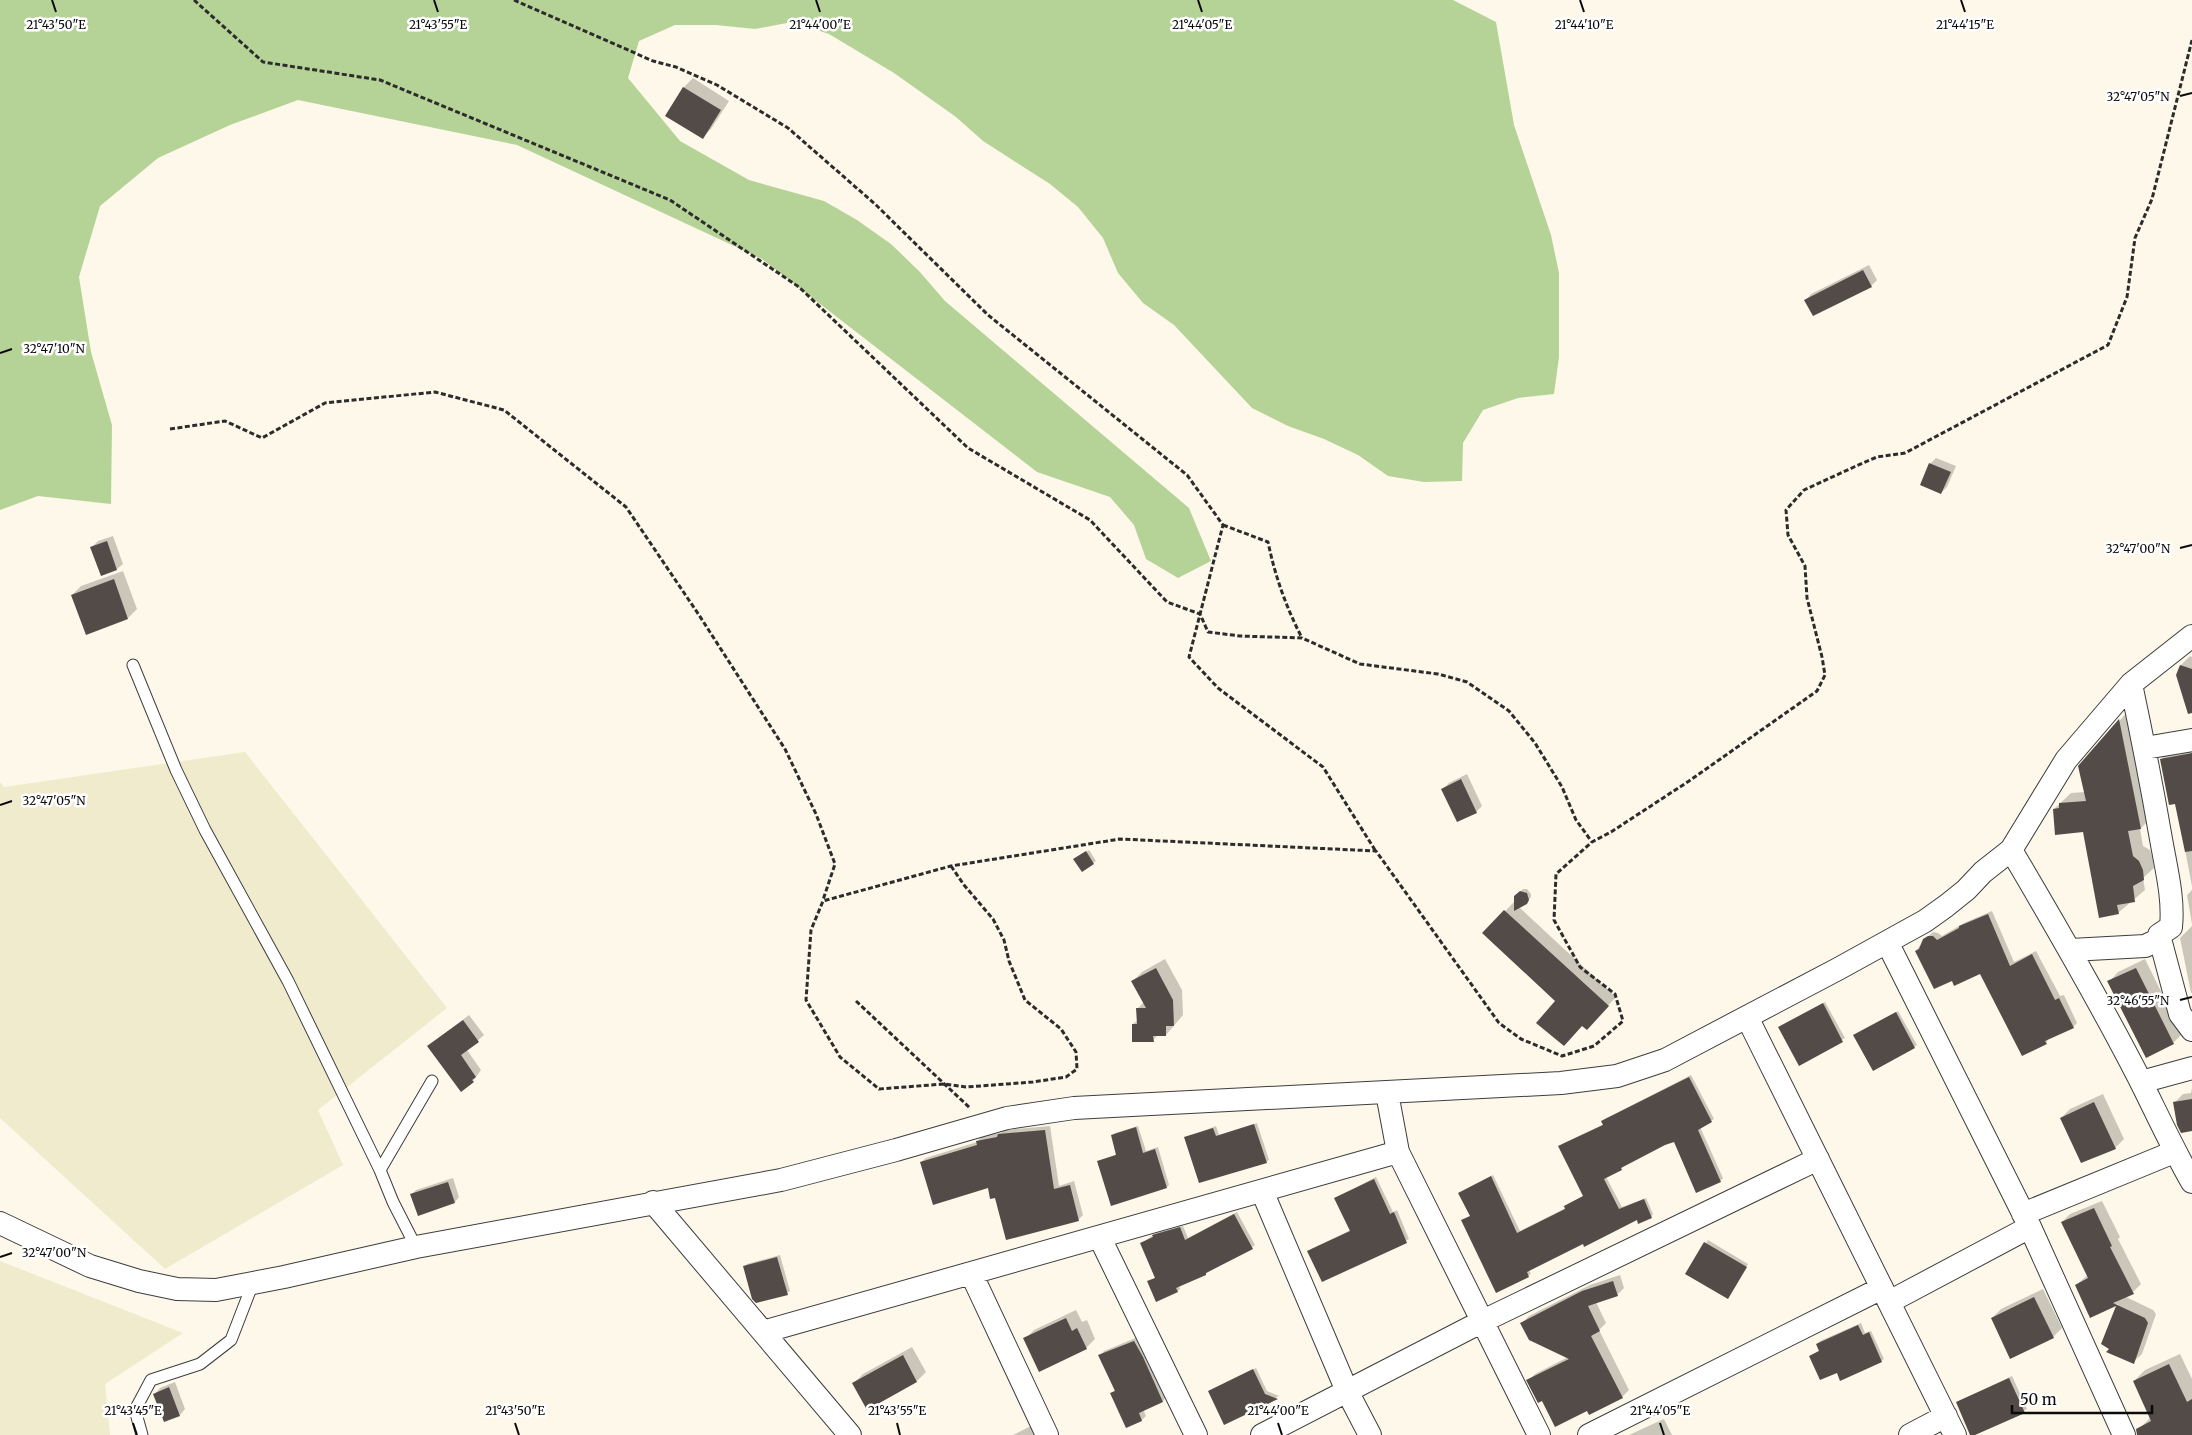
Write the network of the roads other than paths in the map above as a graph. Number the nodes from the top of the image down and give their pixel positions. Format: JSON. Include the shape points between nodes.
{"nodes":[{"id":1,"x":2192,"y":636,"type":"edge"},
{"id":2,"x":134,"y":666,"type":"dead end"},
{"id":3,"x":2131,"y":684,"type":"junction"},
{"id":4,"x":2192,"y":740,"type":"edge"},
{"id":5,"x":2145,"y":748,"type":"junction"},
{"id":6,"x":2011,"y":850,"type":"junction"},
{"id":7,"x":2159,"y":935,"type":"junction"},
{"id":8,"x":1887,"y":942,"type":"junction"},
{"id":9,"x":2071,"y":950,"type":"junction"},
{"id":10,"x":1747,"y":1017,"type":"junction"},
{"id":11,"x":2192,"y":1030,"type":"edge"},
{"id":12,"x":2192,"y":1068,"type":"edge"},
{"id":13,"x":432,"y":1081,"type":"dead end"},
{"id":14,"x":2141,"y":1082,"type":"junction"},
{"id":15,"x":1387,"y":1093,"type":"junction"},
{"id":16,"x":1398,"y":1152,"type":"junction"},
{"id":17,"x":2174,"y":1152,"type":"junction"},
{"id":18,"x":1818,"y":1159,"type":"junction"},
{"id":19,"x":380,"y":1170,"type":"junction"},
{"id":20,"x":2192,"y":1182,"type":"edge"},
{"id":21,"x":1262,"y":1190,"type":"junction"},
{"id":22,"x":653,"y":1202,"type":"junction"},
{"id":23,"x":2026,"y":1220,"type":"junction"},
{"id":24,"x":0,"y":1223,"type":"edge"},
{"id":25,"x":1100,"y":1238,"type":"junction"},
{"id":26,"x":416,"y":1247,"type":"junction"},
{"id":27,"x":972,"y":1273,"type":"junction"},
{"id":28,"x":253,"y":1283,"type":"junction"},
{"id":29,"x":1886,"y":1295,"type":"junction"},
{"id":30,"x":1481,"y":1322,"type":"junction"},
{"id":31,"x":763,"y":1332,"type":"junction"},
{"id":32,"x":1347,"y":1391,"type":"junction"},
{"id":33,"x":1950,"y":1426,"type":"edge"},
{"id":34,"x":142,"y":1435,"type":"edge"},
{"id":35,"x":850,"y":1435,"type":"edge"},
{"id":36,"x":1047,"y":1435,"type":"edge"},
{"id":37,"x":1196,"y":1435,"type":"edge"},
{"id":38,"x":1262,"y":1435,"type":"edge"},
{"id":39,"x":1370,"y":1435,"type":"edge"},
{"id":40,"x":1539,"y":1435,"type":"edge"},
{"id":41,"x":1588,"y":1435,"type":"edge"},
{"id":42,"x":1910,"y":1435,"type":"edge"},
{"id":43,"x":2124,"y":1435,"type":"edge"}],
"edges":[{"from":1,"to":3,"type":"street"},
{"from":2,"to":19,"type":"lane","via":[[176,770],[288,982]]},
{"from":3,"to":5,"type":"street"},
{"from":3,"to":6,"type":"street","via":[[2066,760]]},
{"from":4,"to":5,"type":"street"},
{"from":5,"to":7,"type":"street","via":[[2172,907],[2171,927]]},
{"from":6,"to":8,"type":"street","via":[[1946,906]]},
{"from":6,"to":9,"type":"street"},
{"from":7,"to":9,"type":"street","via":[[2158,940],[2144,946]]},
{"from":7,"to":11,"type":"street","via":[[2180,1014]]},
{"from":8,"to":10,"type":"street"},
{"from":8,"to":23,"type":"street"},
{"from":9,"to":14,"type":"street"},
{"from":10,"to":15,"type":"street","via":[[1665,1060],[1617,1076]]},
{"from":10,"to":18,"type":"street"},
{"from":12,"to":14,"type":"street"},
{"from":13,"to":19,"type":"lane"},
{"from":14,"to":17,"type":"street"},
{"from":15,"to":16,"type":"street"},
{"from":15,"to":22,"type":"street","via":[[1074,1108],[1028,1114],[781,1180]]},
{"from":16,"to":21,"type":"street"},
{"from":16,"to":30,"type":"street"},
{"from":17,"to":20,"type":"street"},
{"from":17,"to":23,"type":"street"},
{"from":18,"to":29,"type":"street"},
{"from":18,"to":30,"type":"street"},
{"from":19,"to":26,"type":"lane"},
{"from":21,"to":25,"type":"street"},
{"from":21,"to":32,"type":"street"},
{"from":22,"to":26,"type":"street"},
{"from":22,"to":31,"type":"street"},
{"from":23,"to":29,"type":"street"},
{"from":23,"to":43,"type":"street"},
{"from":24,"to":28,"type":"street","via":[[90,1266],[139,1281],[216,1290]]},
{"from":25,"to":27,"type":"street"},
{"from":25,"to":37,"type":"street"},
{"from":26,"to":28,"type":"street"},
{"from":27,"to":31,"type":"street"},
{"from":27,"to":36,"type":"street"},
{"from":28,"to":34,"type":"lane","via":[[231,1340],[200,1364],[150,1380],[135,1410]]},
{"from":29,"to":33,"type":"street"},
{"from":29,"to":41,"type":"street"},
{"from":30,"to":32,"type":"street"},
{"from":30,"to":40,"type":"street"},
{"from":31,"to":35,"type":"street"},
{"from":32,"to":38,"type":"street"},
{"from":32,"to":39,"type":"street"},
{"from":33,"to":42,"type":"street"}]}
